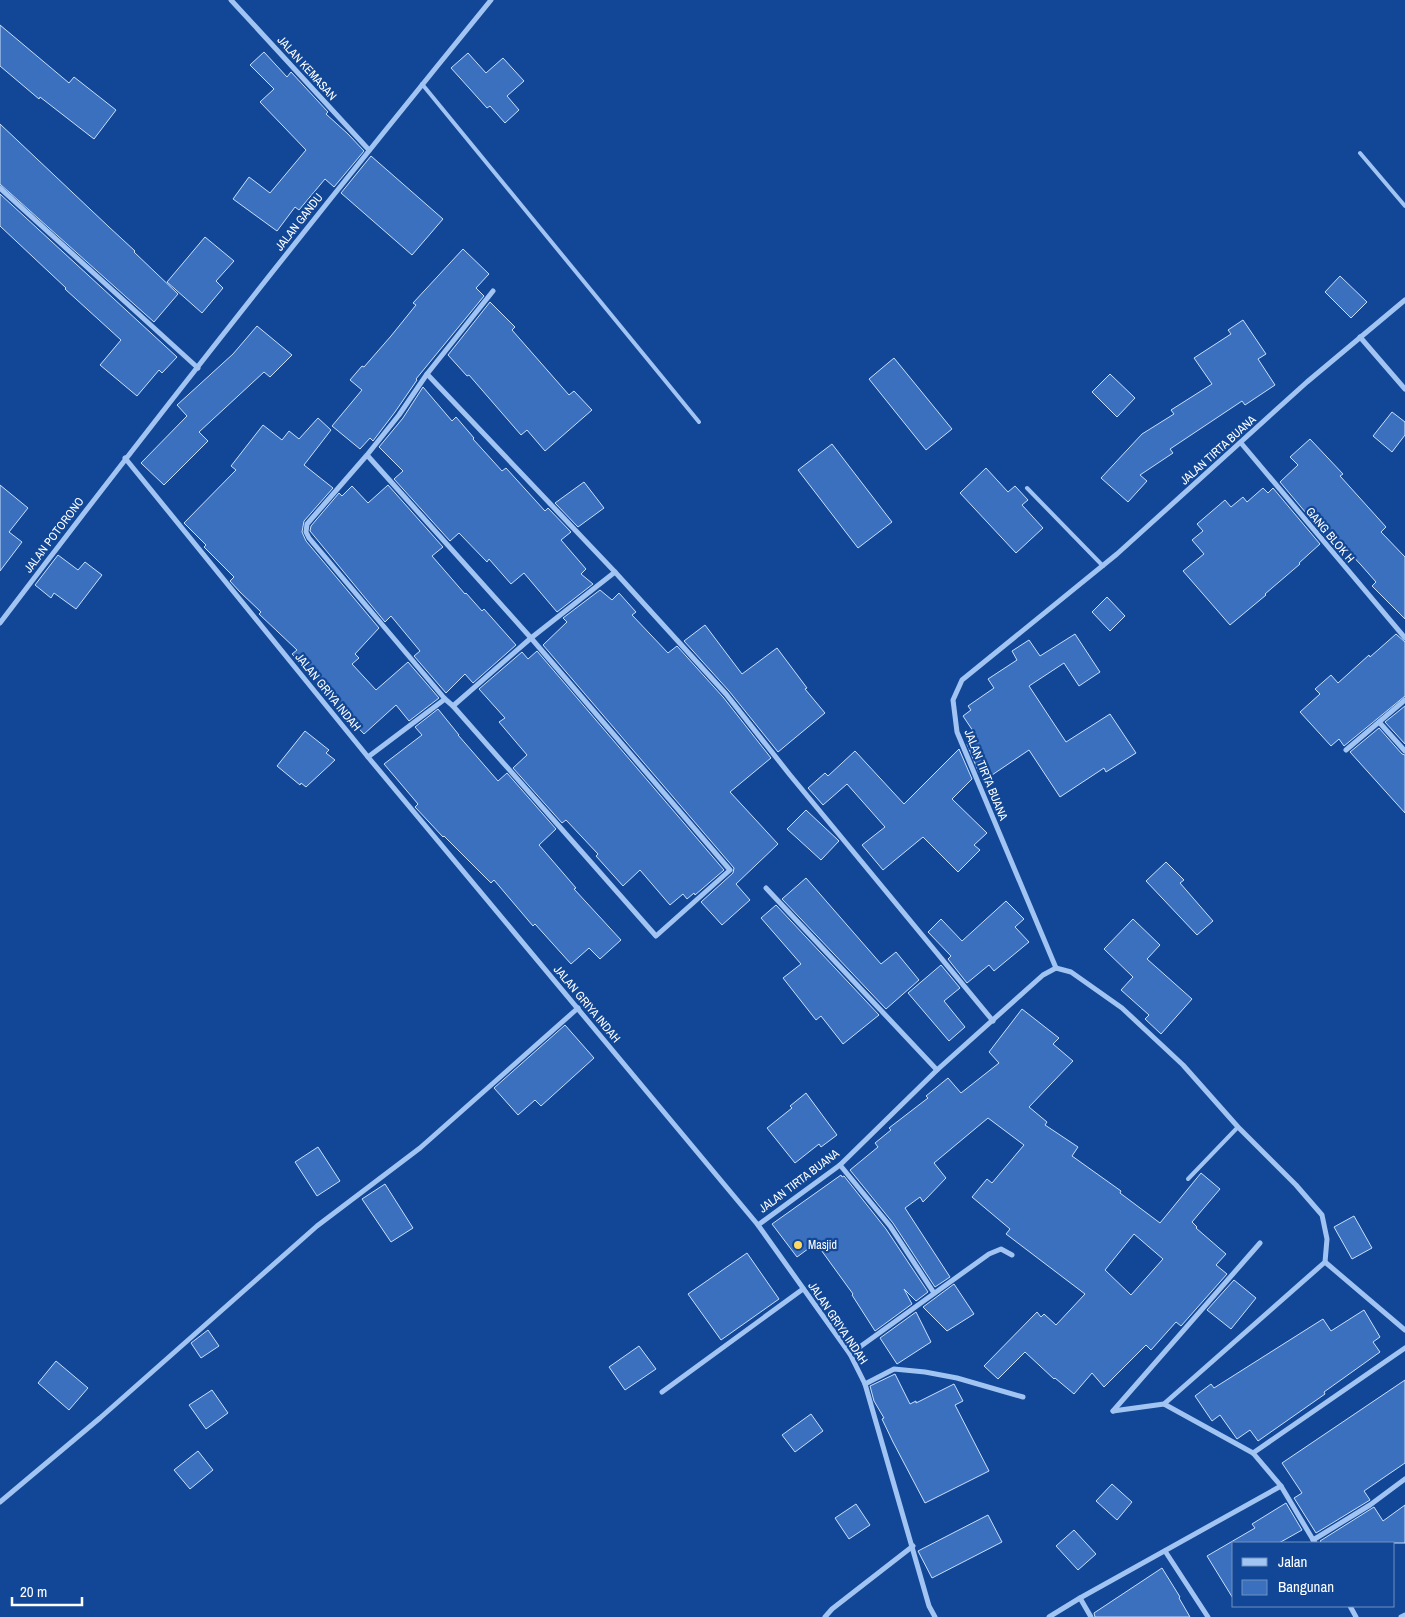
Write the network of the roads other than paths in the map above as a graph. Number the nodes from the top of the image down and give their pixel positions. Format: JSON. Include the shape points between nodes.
{"nodes":[{"id":1,"x":231,"y":0,"type":"edge"},
{"id":2,"x":491,"y":0,"type":"edge"},
{"id":3,"x":422,"y":84,"type":"junction"},
{"id":4,"x":369,"y":150,"type":"junction"},
{"id":5,"x":1360,"y":153,"type":"dead end"},
{"id":6,"x":0,"y":188,"type":"edge"},
{"id":7,"x":1405,"y":206,"type":"edge"},
{"id":8,"x":493,"y":291,"type":"dead end"},
{"id":9,"x":1405,"y":300,"type":"edge"},
{"id":10,"x":1360,"y":337,"type":"junction"},
{"id":11,"x":198,"y":368,"type":"junction"},
{"id":12,"x":427,"y":374,"type":"junction"},
{"id":13,"x":1405,"y":389,"type":"edge"},
{"id":14,"x":699,"y":422,"type":"dead end"},
{"id":15,"x":1241,"y":443,"type":"junction"},
{"id":16,"x":367,"y":455,"type":"junction"},
{"id":17,"x":125,"y":458,"type":"junction"},
{"id":18,"x":1027,"y":488,"type":"dead end"},
{"id":19,"x":1103,"y":566,"type":"junction"},
{"id":20,"x":615,"y":572,"type":"junction"},
{"id":21,"x":0,"y":623,"type":"edge"},
{"id":22,"x":531,"y":638,"type":"junction"},
{"id":23,"x":1405,"y":638,"type":"edge"},
{"id":24,"x":445,"y":699,"type":"junction"},
{"id":25,"x":1405,"y":700,"type":"edge"},
{"id":26,"x":453,"y":706,"type":"junction"},
{"id":27,"x":1379,"y":722,"type":"junction"},
{"id":28,"x":1346,"y":750,"type":"dead end"},
{"id":29,"x":1405,"y":751,"type":"edge"},
{"id":30,"x":368,"y":757,"type":"junction"},
{"id":31,"x":766,"y":888,"type":"dead end"},
{"id":32,"x":1056,"y":968,"type":"junction"},
{"id":33,"x":578,"y":1008,"type":"junction"},
{"id":34,"x":993,"y":1021,"type":"junction"},
{"id":35,"x":937,"y":1070,"type":"junction"},
{"id":36,"x":1238,"y":1127,"type":"junction"},
{"id":37,"x":840,"y":1165,"type":"junction"},
{"id":38,"x":1188,"y":1179,"type":"dead end"},
{"id":39,"x":758,"y":1224,"type":"junction"},
{"id":40,"x":1260,"y":1243,"type":"dead end"},
{"id":41,"x":1012,"y":1256,"type":"dead end"},
{"id":42,"x":1326,"y":1262,"type":"junction"},
{"id":43,"x":803,"y":1288,"type":"junction"},
{"id":44,"x":934,"y":1293,"type":"junction"},
{"id":45,"x":1405,"y":1330,"type":"edge"},
{"id":46,"x":1405,"y":1348,"type":"edge"},
{"id":47,"x":850,"y":1354,"type":"junction"},
{"id":48,"x":865,"y":1384,"type":"junction"},
{"id":49,"x":662,"y":1392,"type":"dead end"},
{"id":50,"x":1023,"y":1397,"type":"dead end"},
{"id":51,"x":1164,"y":1404,"type":"junction"},
{"id":52,"x":1253,"y":1453,"type":"junction"},
{"id":53,"x":1405,"y":1479,"type":"edge"},
{"id":54,"x":1281,"y":1486,"type":"junction"},
{"id":55,"x":0,"y":1502,"type":"edge"},
{"id":56,"x":1314,"y":1542,"type":"edge"},
{"id":57,"x":913,"y":1546,"type":"junction"},
{"id":58,"x":1165,"y":1550,"type":"junction"},
{"id":59,"x":1080,"y":1598,"type":"junction"},
{"id":60,"x":1405,"y":1615,"type":"edge"},
{"id":61,"x":825,"y":1617,"type":"edge"},
{"id":62,"x":935,"y":1617,"type":"edge"},
{"id":63,"x":1049,"y":1617,"type":"edge"},
{"id":64,"x":1091,"y":1617,"type":"edge"},
{"id":65,"x":1208,"y":1617,"type":"edge"},
{"id":66,"x":1402,"y":1617,"type":"edge"}],
"edges":[{"from":1,"to":4,"type":"street","name":"JALAN KEMASAN"},
{"from":2,"to":3,"type":"street","name":"JALAN GANDU"},
{"from":3,"to":4,"type":"street","name":"JALAN GANDU"},
{"from":3,"to":14,"type":"lane"},
{"from":4,"to":11,"type":"street","name":"JALAN GANDU"},
{"from":5,"to":7,"type":"lane"},
{"from":6,"to":11,"type":"street"},
{"from":8,"to":12,"type":"street"},
{"from":9,"to":10,"type":"street","name":"JALAN TIRTA BUANA"},
{"from":10,"to":13,"type":"street"},
{"from":10,"to":15,"type":"street","name":"JALAN TIRTA BUANA"},
{"from":11,"to":17,"type":"street","name":"JALAN GANDU"},
{"from":12,"to":16,"type":"street"},
{"from":12,"to":20,"type":"street"},
{"from":15,"to":19,"type":"street","name":"JALAN TIRTA BUANA"},
{"from":15,"to":23,"type":"street","name":"GANG BLOK H"},
{"from":16,"to":22,"type":"street"},
{"from":16,"to":24,"type":"street","via":[[307,524],[306,532]]},
{"from":17,"to":21,"type":"street","name":"JALAN POTORONO"},
{"from":17,"to":30,"type":"street","name":"JALAN GRIYA INDAH"},
{"from":18,"to":19,"type":"lane"},
{"from":19,"to":32,"type":"street","name":"JALAN TIRTA BUANA","via":[[962,680],[953,700],[956,732]]},
{"from":20,"to":22,"type":"street"},
{"from":20,"to":34,"type":"street","via":[[726,694]]},
{"from":22,"to":26,"type":"street"},
{"from":22,"to":26,"type":"street","via":[[730,870],[656,936]]},
{"from":24,"to":26,"type":"street"},
{"from":24,"to":30,"type":"street"},
{"from":25,"to":27,"type":"street"},
{"from":27,"to":28,"type":"street"},
{"from":27,"to":29,"type":"street"},
{"from":30,"to":33,"type":"street","name":"JALAN GRIYA INDAH"},
{"from":31,"to":35,"type":"street"},
{"from":32,"to":34,"type":"street","name":"JALAN TIRTA BUANA","via":[[1043,975]]},
{"from":32,"to":36,"type":"street","via":[[1071,972],[1122,1008],[1183,1064]]},
{"from":33,"to":39,"type":"street","name":"JALAN GRIYA INDAH"},
{"from":33,"to":55,"type":"street","via":[[420,1148],[317,1226]]},
{"from":34,"to":35,"type":"street","name":"JALAN TIRTA BUANA"},
{"from":35,"to":37,"type":"street","name":"JALAN TIRTA BUANA"},
{"from":36,"to":38,"type":"lane"},
{"from":36,"to":42,"type":"street","via":[[1322,1215],[1327,1239]]},
{"from":37,"to":39,"type":"street","name":"JALAN TIRTA BUANA"},
{"from":37,"to":44,"type":"street","via":[[890,1226]]},
{"from":39,"to":43,"type":"street","name":"JALAN GRIYA INDAH"},
{"from":40,"to":51,"type":"street","via":[[1113,1411]]},
{"from":41,"to":44,"type":"street","via":[[1001,1250],[989,1254]]},
{"from":42,"to":45,"type":"street"},
{"from":42,"to":51,"type":"street"},
{"from":43,"to":47,"type":"street","name":"JALAN GRIYA INDAH"},
{"from":43,"to":49,"type":"street"},
{"from":44,"to":47,"type":"street"},
{"from":46,"to":52,"type":"street"},
{"from":47,"to":48,"type":"street","name":"JALAN GRIYA INDAH"},
{"from":48,"to":50,"type":"street","via":[[894,1368],[957,1378]]},
{"from":48,"to":57,"type":"street","name":"JALAN GRIYA INDAH"},
{"from":51,"to":52,"type":"street"},
{"from":52,"to":54,"type":"street"},
{"from":53,"to":56,"type":"street"},
{"from":54,"to":56,"type":"street"},
{"from":54,"to":58,"type":"street"},
{"from":57,"to":61,"type":"street"},
{"from":57,"to":62,"type":"street","name":"JALAN GRIYA INDAH"},
{"from":58,"to":59,"type":"street"},
{"from":58,"to":65,"type":"street"},
{"from":59,"to":63,"type":"street"},
{"from":59,"to":64,"type":"street"},
{"from":60,"to":66,"type":"street"}]}
